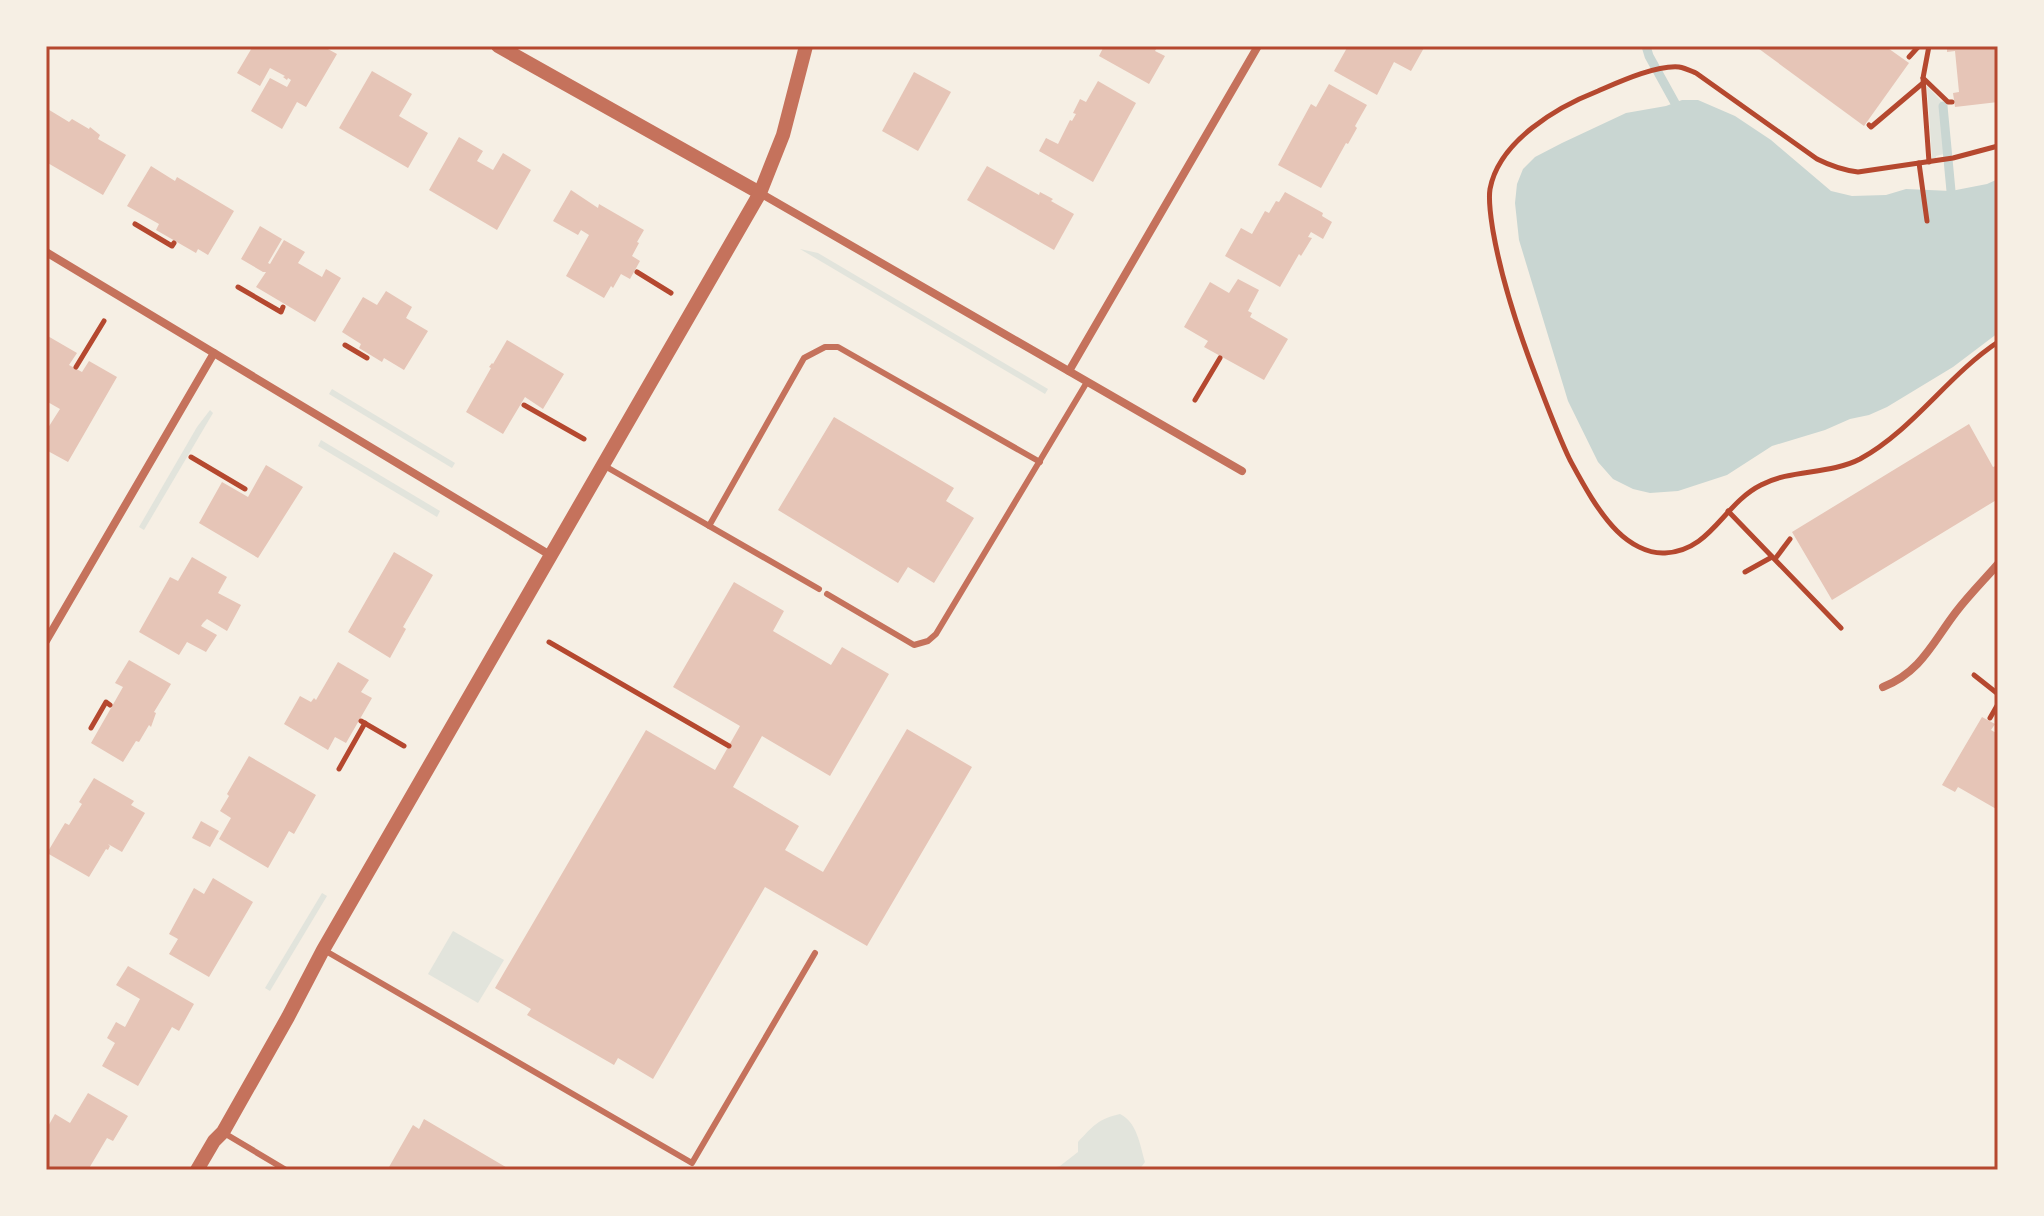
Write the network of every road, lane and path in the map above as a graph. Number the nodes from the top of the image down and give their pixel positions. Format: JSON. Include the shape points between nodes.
{"nodes":[{"id":1,"x":498,"y":46,"type":"edge"},
{"id":2,"x":806,"y":46,"type":"edge"},
{"id":3,"x":1258,"y":46,"type":"edge"},
{"id":4,"x":1919,"y":46,"type":"edge"},
{"id":5,"x":1939,"y":46,"type":"edge"},
{"id":6,"x":1928,"y":47,"type":"edge"},
{"id":7,"x":1909,"y":57,"type":"dead end"},
{"id":8,"x":1924,"y":80,"type":"junction"},
{"id":9,"x":1952,"y":102,"type":"dead end"},
{"id":10,"x":1869,"y":125,"type":"dead end"},
{"id":11,"x":1998,"y":146,"type":"edge"},
{"id":12,"x":1933,"y":161,"type":"junction"},
{"id":13,"x":1919,"y":163,"type":"junction"},
{"id":14,"x":760,"y":193,"type":"junction"},
{"id":15,"x":1927,"y":221,"type":"dead end"},
{"id":16,"x":135,"y":224,"type":"dead end"},
{"id":17,"x":174,"y":243,"type":"dead end"},
{"id":18,"x":46,"y":252,"type":"edge"},
{"id":19,"x":637,"y":272,"type":"dead end"},
{"id":20,"x":238,"y":287,"type":"dead end"},
{"id":21,"x":671,"y":293,"type":"dead end"},
{"id":22,"x":283,"y":307,"type":"dead end"},
{"id":23,"x":104,"y":321,"type":"dead end"},
{"id":24,"x":1998,"y":342,"type":"edge"},
{"id":25,"x":345,"y":345,"type":"dead end"},
{"id":26,"x":214,"y":353,"type":"junction"},
{"id":27,"x":367,"y":358,"type":"dead end"},
{"id":28,"x":1220,"y":358,"type":"dead end"},
{"id":29,"x":76,"y":367,"type":"dead end"},
{"id":30,"x":1069,"y":371,"type":"junction"},
{"id":31,"x":1087,"y":382,"type":"junction"},
{"id":32,"x":1195,"y":400,"type":"dead end"},
{"id":33,"x":524,"y":405,"type":"dead end"},
{"id":34,"x":584,"y":439,"type":"dead end"},
{"id":35,"x":191,"y":457,"type":"dead end"},
{"id":36,"x":1040,"y":462,"type":"junction"},
{"id":37,"x":603,"y":465,"type":"junction"},
{"id":38,"x":1242,"y":471,"type":"dead end"},
{"id":39,"x":245,"y":489,"type":"dead end"},
{"id":40,"x":1728,"y":511,"type":"junction"},
{"id":41,"x":709,"y":526,"type":"junction"},
{"id":42,"x":1790,"y":539,"type":"dead end"},
{"id":43,"x":550,"y":555,"type":"junction"},
{"id":44,"x":1774,"y":558,"type":"junction"},
{"id":45,"x":1998,"y":564,"type":"edge"},
{"id":46,"x":1745,"y":572,"type":"dead end"},
{"id":47,"x":819,"y":589,"type":"dead end"},
{"id":48,"x":827,"y":594,"type":"dead end"},
{"id":49,"x":1826,"y":599,"type":"dead end"},
{"id":50,"x":1817,"y":603,"type":"junction"},
{"id":51,"x":1811,"y":612,"type":"dead end"},
{"id":52,"x":1841,"y":628,"type":"dead end"},
{"id":53,"x":46,"y":641,"type":"edge"},
{"id":54,"x":549,"y":642,"type":"dead end"},
{"id":55,"x":1974,"y":675,"type":"dead end"},
{"id":56,"x":1883,"y":687,"type":"dead end"},
{"id":57,"x":1998,"y":694,"type":"edge"},
{"id":58,"x":1998,"y":704,"type":"edge"},
{"id":59,"x":110,"y":705,"type":"dead end"},
{"id":60,"x":1990,"y":718,"type":"dead end"},
{"id":61,"x":91,"y":728,"type":"dead end"},
{"id":62,"x":404,"y":746,"type":"dead end"},
{"id":63,"x":729,"y":746,"type":"dead end"},
{"id":64,"x":339,"y":769,"type":"dead end"},
{"id":65,"x":323,"y":950,"type":"junction"},
{"id":66,"x":815,"y":953,"type":"dead end"},
{"id":67,"x":223,"y":1132,"type":"junction"},
{"id":68,"x":197,"y":1170,"type":"edge"},
{"id":69,"x":286,"y":1170,"type":"edge"}],
"edges":[{"from":1,"to":14,"type":"street"},
{"from":2,"to":14,"type":"street","via":[[783,135]]},
{"from":3,"to":30,"type":"street"},
{"from":4,"to":7,"type":"path"},
{"from":5,"to":6,"type":"path"},
{"from":6,"to":8,"type":"path"},
{"from":8,"to":9,"type":"path"},
{"from":8,"to":10,"type":"path"},
{"from":8,"to":12,"type":"path"},
{"from":11,"to":12,"type":"path"},
{"from":12,"to":13,"type":"path"},
{"from":13,"to":15,"type":"path"},
{"from":13,"to":40,"type":"path","via":[[1858,172],[1831,166],[1696,73],[1679,67],[1648,73],[1562,107],[1529,129],[1500,165],[1490,189],[1496,249],[1553,421],[1597,506],[1637,547],[1660,554],[1691,548]]},
{"from":14,"to":30,"type":"street"},
{"from":14,"to":37,"type":"street"},
{"from":16,"to":17,"type":"path"},
{"from":18,"to":26,"type":"street"},
{"from":19,"to":21,"type":"path"},
{"from":20,"to":22,"type":"path","via":[[281,312]]},
{"from":23,"to":29,"type":"path"},
{"from":24,"to":40,"type":"path","via":[[1872,451],[1849,464],[1760,485]]},
{"from":25,"to":27,"type":"path"},
{"from":26,"to":43,"type":"street"},
{"from":26,"to":53,"type":"street"},
{"from":28,"to":32,"type":"path"},
{"from":30,"to":31,"type":"street"},
{"from":31,"to":36,"type":"lane"},
{"from":31,"to":38,"type":"street"},
{"from":33,"to":34,"type":"path"},
{"from":35,"to":39,"type":"path"},
{"from":36,"to":41,"type":"lane","via":[[838,347],[825,347],[804,358]]},
{"from":36,"to":48,"type":"lane","via":[[928,641],[914,645]]},
{"from":37,"to":41,"type":"lane"},
{"from":37,"to":43,"type":"street"},
{"from":40,"to":44,"type":"path"},
{"from":41,"to":47,"type":"lane"},
{"from":42,"to":44,"type":"path"},
{"from":43,"to":65,"type":"street"},
{"from":44,"to":46,"type":"path"},
{"from":44,"to":50,"type":"path"},
{"from":45,"to":56,"type":"street","via":[[1916,667]]},
{"from":49,"to":50,"type":"path"},
{"from":50,"to":51,"type":"path"},
{"from":50,"to":52,"type":"path"},
{"from":54,"to":63,"type":"path"},
{"from":55,"to":57,"type":"path"},
{"from":58,"to":60,"type":"path"},
{"from":59,"to":61,"type":"path","via":[[106,702]]},
{"from":62,"to":64,"type":"path","via":[[363,722]]},
{"from":65,"to":66,"type":"lane","via":[[692,1163]]},
{"from":65,"to":67,"type":"street"},
{"from":67,"to":68,"type":"street"},
{"from":67,"to":69,"type":"lane"}]}
